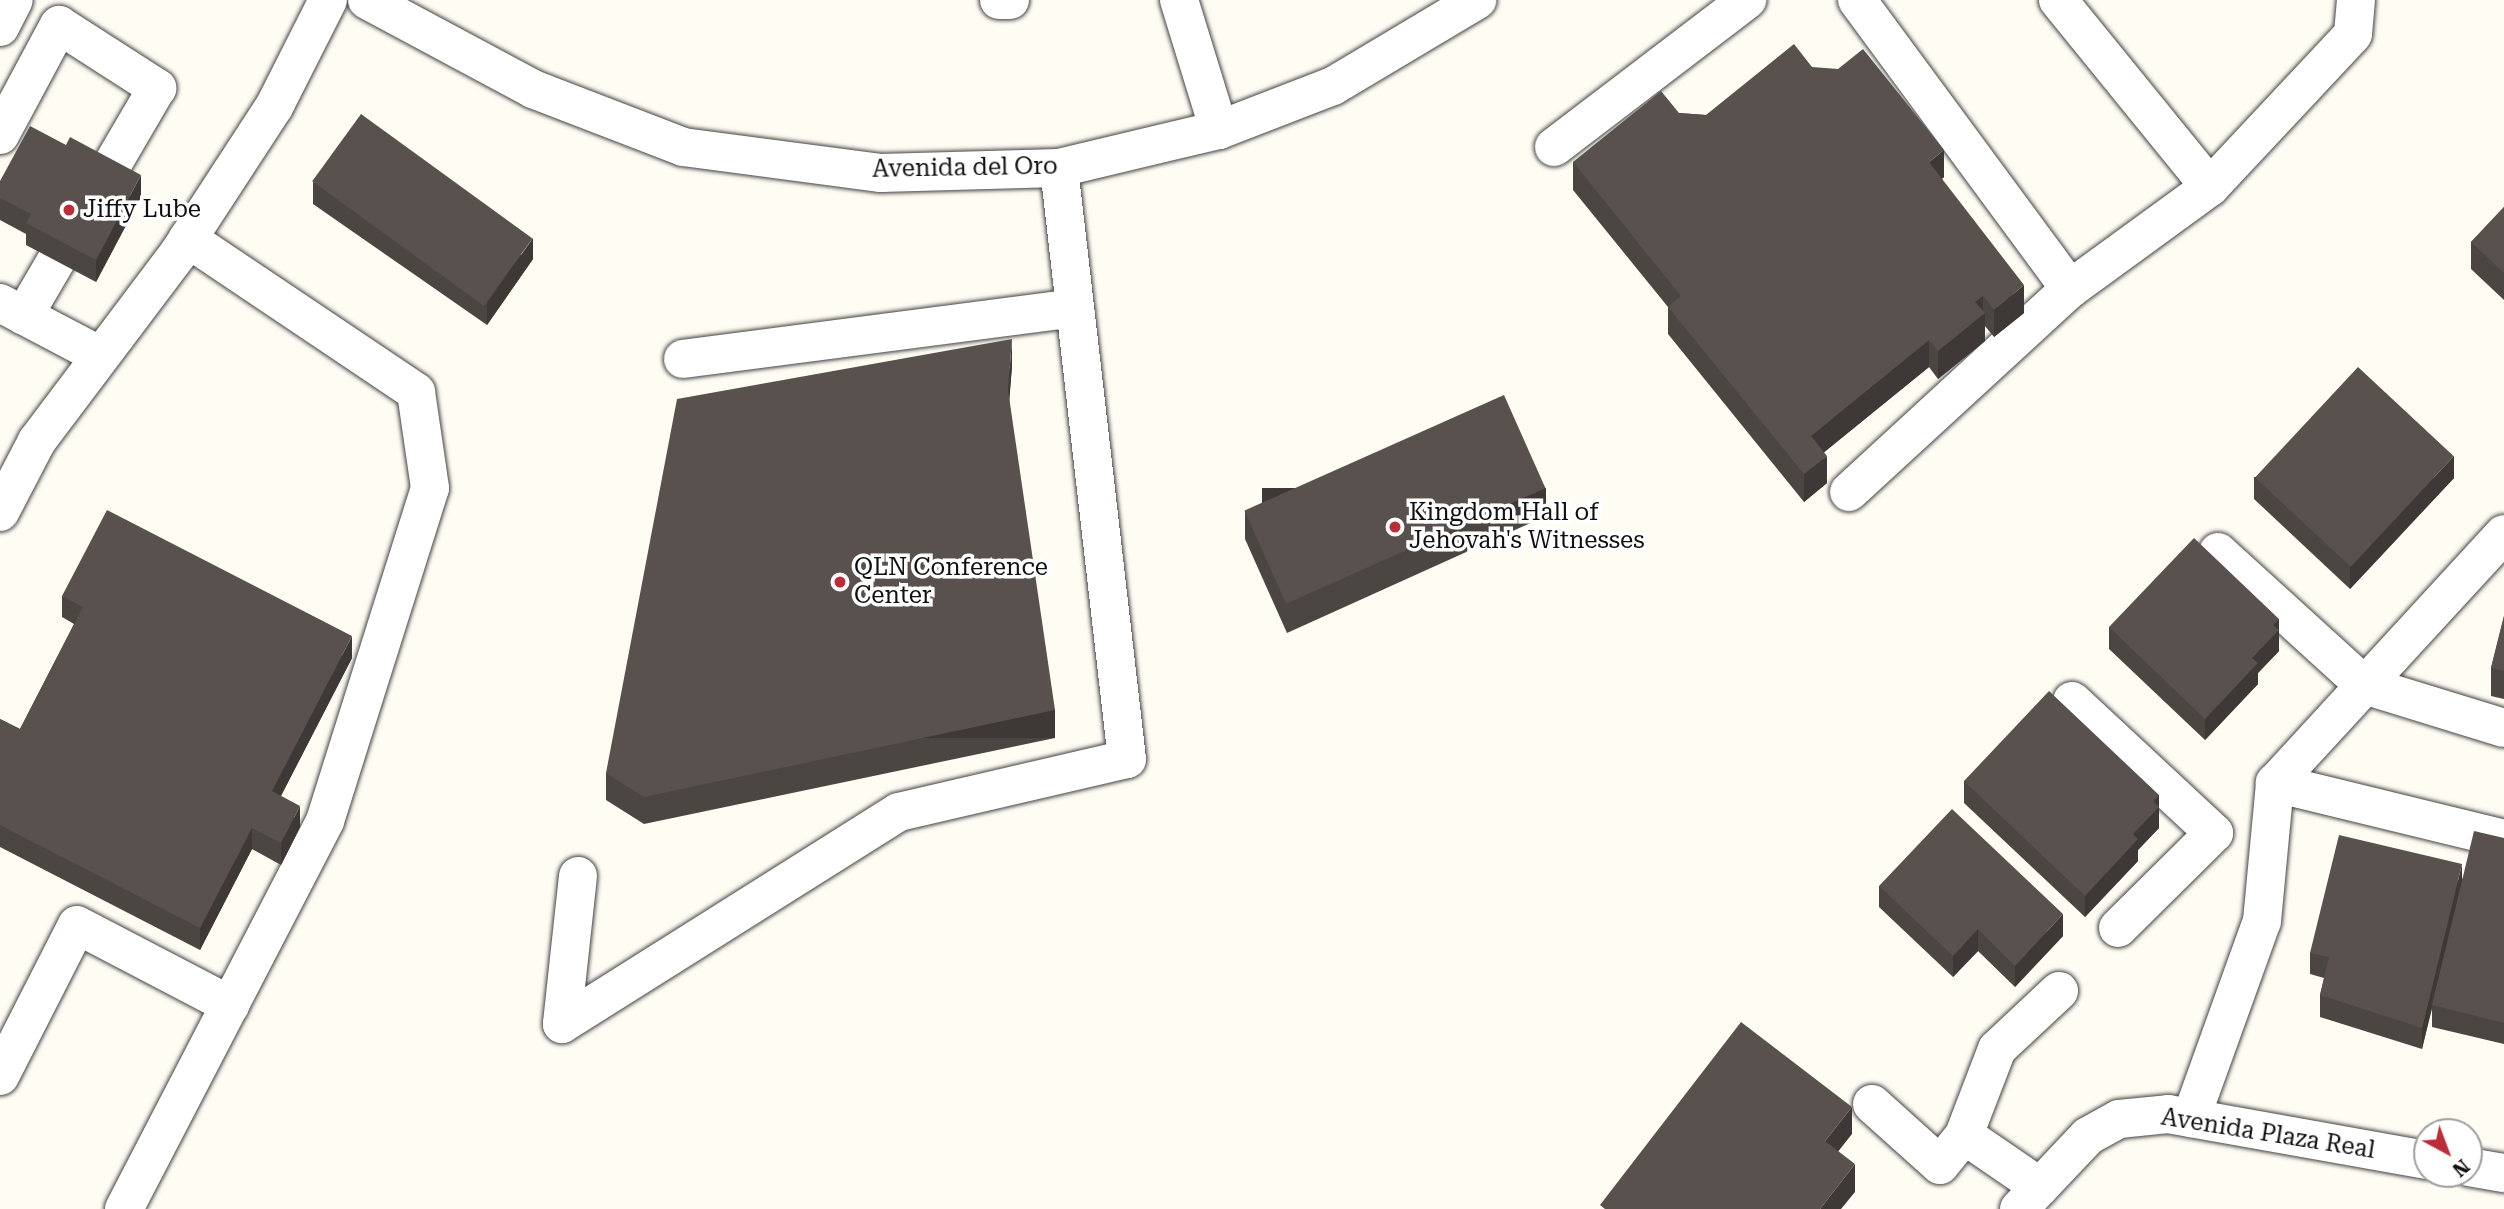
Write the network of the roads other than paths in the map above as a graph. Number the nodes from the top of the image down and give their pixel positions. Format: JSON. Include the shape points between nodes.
{"nodes":[{"id":1,"x":14,"y":0,"type":"edge"},
{"id":2,"x":328,"y":0,"type":"edge"},
{"id":3,"x":366,"y":0,"type":"edge"},
{"id":4,"x":999,"y":0,"type":"edge"},
{"id":5,"x":1010,"y":0,"type":"edge"},
{"id":6,"x":1179,"y":0,"type":"edge"},
{"id":7,"x":1477,"y":0,"type":"edge"},
{"id":8,"x":1747,"y":0,"type":"edge"},
{"id":9,"x":1857,"y":0,"type":"edge"},
{"id":10,"x":2058,"y":0,"type":"edge"},
{"id":11,"x":2356,"y":0,"type":"edge"},
{"id":12,"x":0,"y":27,"type":"edge"},
{"id":13,"x":1219,"y":130,"type":"junction"},
{"id":14,"x":0,"y":135,"type":"edge"},
{"id":15,"x":1554,"y":147,"type":"dead end"},
{"id":16,"x":1059,"y":169,"type":"junction"},
{"id":17,"x":2210,"y":187,"type":"junction"},
{"id":18,"x":188,"y":239,"type":"junction"},
{"id":19,"x":2070,"y":289,"type":"junction"},
{"id":20,"x":1075,"y":308,"type":"junction"},
{"id":21,"x":12,"y":309,"type":"edge"},
{"id":22,"x":99,"y":355,"type":"junction"},
{"id":23,"x":684,"y":359,"type":"dead end"},
{"id":24,"x":1849,"y":492,"type":"dead end"},
{"id":25,"x":0,"y":512,"type":"edge"},
{"id":26,"x":2504,"y":534,"type":"edge"},
{"id":27,"x":2218,"y":552,"type":"dead end"},
{"id":28,"x":2364,"y":685,"type":"junction"},
{"id":29,"x":2072,"y":701,"type":"dead end"},
{"id":30,"x":2504,"y":728,"type":"edge"},
{"id":31,"x":2275,"y":783,"type":"junction"},
{"id":32,"x":2214,"y":833,"type":"junction"},
{"id":33,"x":2504,"y":839,"type":"edge"},
{"id":34,"x":2269,"y":845,"type":"junction"},
{"id":35,"x":578,"y":876,"type":"dead end"},
{"id":36,"x":2118,"y":928,"type":"dead end"},
{"id":37,"x":2059,"y":991,"type":"dead end"},
{"id":38,"x":230,"y":1005,"type":"junction"},
{"id":39,"x":0,"y":1076,"type":"edge"},
{"id":40,"x":1872,"y":1104,"type":"dead end"},
{"id":41,"x":2191,"y":1118,"type":"junction"},
{"id":42,"x":1964,"y":1135,"type":"junction"},
{"id":43,"x":2413,"y":1158,"type":"edge"},
{"id":44,"x":2483,"y":1170,"type":"edge"},
{"id":45,"x":2504,"y":1174,"type":"edge"},
{"id":46,"x":2029,"y":1198,"type":"edge"},
{"id":47,"x":124,"y":1209,"type":"edge"}],
"edges":[{"from":1,"to":12,"type":"street"},
{"from":2,"to":18,"type":"street","via":[[274,107]]},
{"from":3,"to":16,"type":"street","name":"Avenida del Oro","via":[[533,89],[683,146],[881,173]]},
{"from":4,"to":5,"type":"street"},
{"from":6,"to":13,"type":"street"},
{"from":7,"to":13,"type":"street","name":"Avenida del Oro","via":[[1333,86]]},
{"from":8,"to":15,"type":"street"},
{"from":9,"to":19,"type":"street"},
{"from":10,"to":17,"type":"street"},
{"from":11,"to":17,"type":"street","via":[[2353,34]]},
{"from":13,"to":16,"type":"street","name":"Avenida del Oro"},
{"from":14,"to":21,"type":"street","via":[[59,25],[157,88]]},
{"from":16,"to":20,"type":"street"},
{"from":17,"to":19,"type":"street"},
{"from":18,"to":22,"type":"street"},
{"from":18,"to":38,"type":"street","via":[[416,392],[430,488],[325,821]]},
{"from":19,"to":24,"type":"street"},
{"from":20,"to":23,"type":"street"},
{"from":20,"to":35,"type":"street","via":[[1127,759],[899,812],[562,1024]]},
{"from":21,"to":22,"type":"street"},
{"from":22,"to":25,"type":"street","via":[[37,441]]},
{"from":26,"to":28,"type":"street"},
{"from":27,"to":28,"type":"street"},
{"from":28,"to":30,"type":"street"},
{"from":28,"to":31,"type":"street"},
{"from":29,"to":32,"type":"street"},
{"from":31,"to":33,"type":"street"},
{"from":31,"to":34,"type":"street"},
{"from":32,"to":34,"type":"street"},
{"from":32,"to":36,"type":"street"},
{"from":34,"to":41,"type":"street","via":[[2263,921]]},
{"from":37,"to":42,"type":"street","via":[[1997,1049]]},
{"from":38,"to":39,"type":"street","via":[[77,926]]},
{"from":38,"to":47,"type":"street"},
{"from":40,"to":42,"type":"street","via":[[1940,1166]]},
{"from":41,"to":43,"type":"street","name":"Avenida Plaza Real"},
{"from":41,"to":46,"type":"street","name":"Avenida Plaza Real","via":[[2119,1119],[2088,1136]]},
{"from":42,"to":46,"type":"street"},
{"from":44,"to":45,"type":"street"}]}
